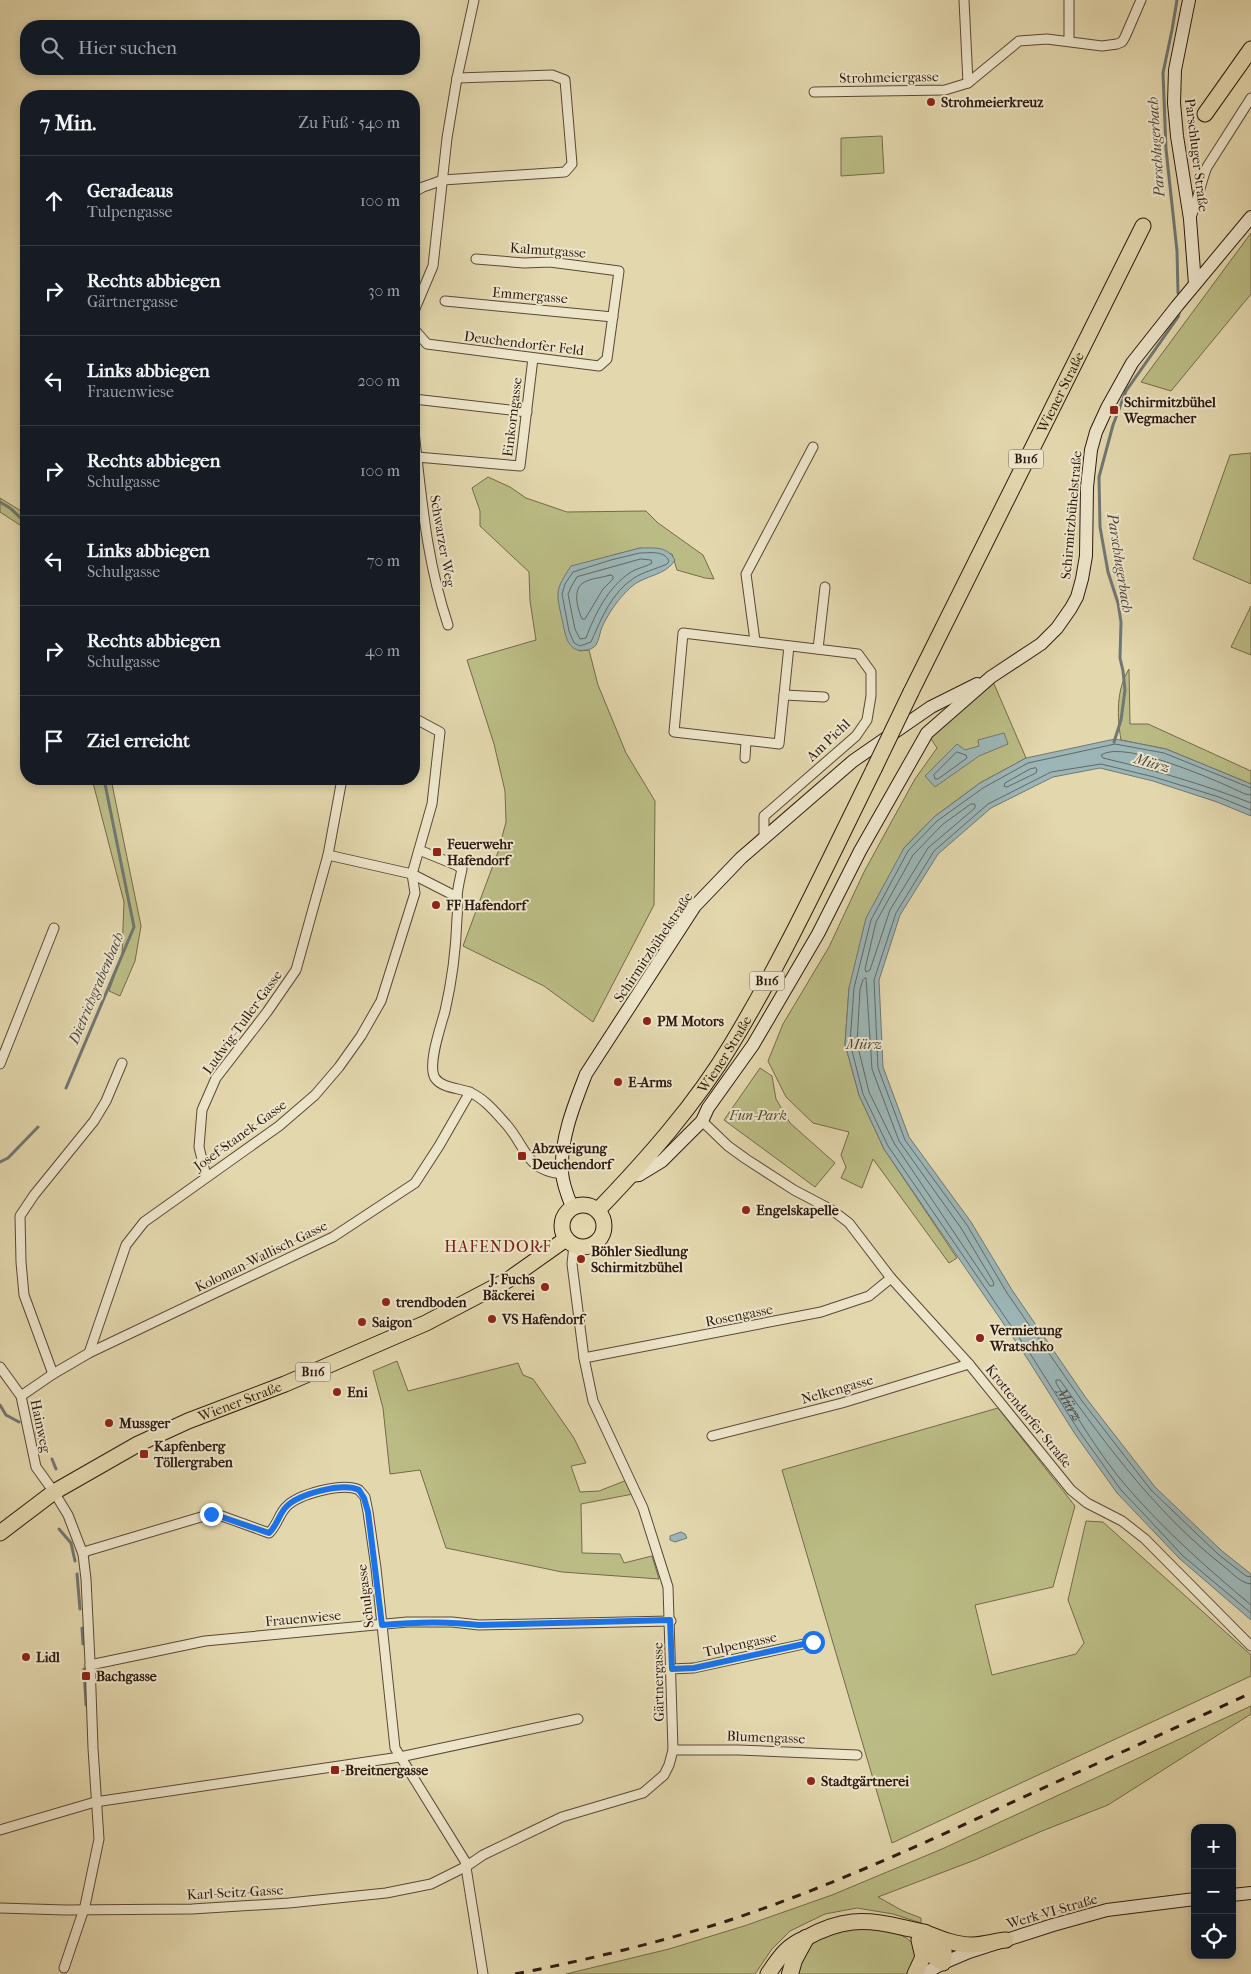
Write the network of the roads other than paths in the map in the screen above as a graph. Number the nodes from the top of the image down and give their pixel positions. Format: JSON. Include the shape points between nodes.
{"nodes":[{"id":1,"x":474,"y":0,"type":"edge"},
{"id":2,"x":964,"y":0,"type":"edge"},
{"id":3,"x":1069,"y":0,"type":"edge"},
{"id":4,"x":1141,"y":0,"type":"edge"},
{"id":5,"x":1189,"y":0,"type":"edge"},
{"id":6,"x":1069,"y":41,"type":"junction"},
{"id":7,"x":1251,"y":49,"type":"edge"},
{"id":8,"x":457,"y":78,"type":"junction"},
{"id":9,"x":968,"y":83,"type":"junction"},
{"id":10,"x":814,"y":92,"type":"dead end"},
{"id":11,"x":1251,"y":98,"type":"edge"},
{"id":12,"x":1205,"y":114,"type":"dead end"},
{"id":13,"x":443,"y":180,"type":"junction"},
{"id":14,"x":420,"y":189,"type":"edge"},
{"id":15,"x":1251,"y":217,"type":"edge"},
{"id":16,"x":1190,"y":219,"type":"junction"},
{"id":17,"x":1142,"y":226,"type":"dead end"},
{"id":18,"x":476,"y":258,"type":"dead end"},
{"id":19,"x":619,"y":271,"type":"joint"},
{"id":20,"x":1195,"y":284,"type":"junction"},
{"id":21,"x":420,"y":297,"type":"edge"},
{"id":22,"x":445,"y":301,"type":"dead end"},
{"id":23,"x":613,"y":317,"type":"junction"},
{"id":24,"x":420,"y":336,"type":"edge"},
{"id":25,"x":533,"y":358,"type":"junction"},
{"id":26,"x":420,"y":400,"type":"edge"},
{"id":27,"x":527,"y":412,"type":"junction"},
{"id":28,"x":813,"y":447,"type":"dead end"},
{"id":29,"x":420,"y":457,"type":"edge"},
{"id":30,"x":420,"y":494,"type":"edge"},
{"id":31,"x":825,"y":587,"type":"dead end"},
{"id":32,"x":448,"y":625,"type":"dead end"},
{"id":33,"x":755,"y":641,"type":"junction"},
{"id":34,"x":789,"y":646,"type":"junction"},
{"id":35,"x":818,"y":650,"type":"junction"},
{"id":36,"x":991,"y":677,"type":"junction"},
{"id":37,"x":784,"y":695,"type":"junction"},
{"id":38,"x":824,"y":698,"type":"dead end"},
{"id":39,"x":420,"y":721,"type":"edge"},
{"id":40,"x":909,"y":722,"type":"junction"},
{"id":41,"x":928,"y":733,"type":"junction"},
{"id":42,"x":746,"y":742,"type":"junction"},
{"id":43,"x":745,"y":758,"type":"dead end"},
{"id":44,"x":341,"y":785,"type":"edge"},
{"id":45,"x":764,"y":839,"type":"junction"},
{"id":46,"x":419,"y":850,"type":"junction"},
{"id":47,"x":328,"y":855,"type":"junction"},
{"id":48,"x":412,"y":874,"type":"junction"},
{"id":49,"x":457,"y":897,"type":"junction"},
{"id":50,"x":54,"y":928,"type":"dead end"},
{"id":51,"x":122,"y":1063,"type":"dead end"},
{"id":52,"x":0,"y":1064,"type":"edge"},
{"id":53,"x":470,"y":1092,"type":"junction"},
{"id":54,"x":702,"y":1122,"type":"junction"},
{"id":55,"x":562,"y":1172,"type":"junction"},
{"id":56,"x":206,"y":1176,"type":"junction"},
{"id":57,"x":631,"y":1176,"type":"junction"},
{"id":58,"x":572,"y":1207,"type":"junction"},
{"id":59,"x":598,"y":1210,"type":"junction"},
{"id":60,"x":570,"y":1242,"type":"junction"},
{"id":61,"x":891,"y":1278,"type":"junction"},
{"id":62,"x":89,"y":1353,"type":"junction"},
{"id":63,"x":584,"y":1358,"type":"junction"},
{"id":64,"x":968,"y":1364,"type":"junction"},
{"id":65,"x":0,"y":1367,"type":"edge"},
{"id":66,"x":52,"y":1374,"type":"junction"},
{"id":67,"x":21,"y":1396,"type":"junction"},
{"id":68,"x":712,"y":1436,"type":"dead end"},
{"id":69,"x":54,"y":1492,"type":"junction"},
{"id":70,"x":0,"y":1532,"type":"edge"},
{"id":71,"x":83,"y":1554,"type":"junction"},
{"id":72,"x":670,"y":1620,"type":"junction"},
{"id":73,"x":382,"y":1625,"type":"junction"},
{"id":74,"x":813,"y":1642,"type":"dead end"},
{"id":75,"x":1251,"y":1646,"type":"edge"},
{"id":76,"x":90,"y":1665,"type":"junction"},
{"id":77,"x":672,"y":1669,"type":"junction"},
{"id":78,"x":578,"y":1719,"type":"dead end"},
{"id":79,"x":673,"y":1750,"type":"junction"},
{"id":80,"x":857,"y":1754,"type":"dead end"},
{"id":81,"x":400,"y":1757,"type":"junction"},
{"id":82,"x":96,"y":1802,"type":"junction"},
{"id":83,"x":0,"y":1830,"type":"edge"},
{"id":84,"x":467,"y":1866,"type":"junction"},
{"id":85,"x":1251,"y":1893,"type":"edge"},
{"id":86,"x":1236,"y":1895,"type":"edge"},
{"id":87,"x":1191,"y":1899,"type":"edge"},
{"id":88,"x":0,"y":1908,"type":"edge"},
{"id":89,"x":84,"y":1909,"type":"junction"},
{"id":90,"x":902,"y":1928,"type":"junction"},
{"id":91,"x":806,"y":1938,"type":"junction"},
{"id":92,"x":937,"y":1938,"type":"junction"},
{"id":93,"x":1006,"y":1940,"type":"junction"},
{"id":94,"x":921,"y":1941,"type":"junction"},
{"id":95,"x":943,"y":1963,"type":"junction"},
{"id":96,"x":64,"y":1968,"type":"dead end"},
{"id":97,"x":483,"y":1974,"type":"edge"},
{"id":98,"x":768,"y":1974,"type":"edge"},
{"id":99,"x":790,"y":1974,"type":"edge"},
{"id":100,"x":915,"y":1974,"type":"edge"},
{"id":101,"x":924,"y":1974,"type":"edge"}],
"edges":[{"from":1,"to":8,"type":"street"},
{"from":2,"to":9,"type":"street"},
{"from":3,"to":6,"type":"street"},
{"from":4,"to":6,"type":"street","name":"Strohmeiergasse","via":[[1122,42],[1102,46]]},
{"from":5,"to":16,"type":"main road","name":"Parschluger Straße","via":[[1175,70],[1174,103]]},
{"from":6,"to":9,"type":"street","name":"Strohmeiergasse","via":[[1019,41]]},
{"from":7,"to":12,"type":"main road"},
{"from":8,"to":13,"type":"street"},
{"from":8,"to":13,"type":"street","via":[[552,76],[565,80],[572,164],[565,172]]},
{"from":9,"to":10,"type":"street","name":"Strohmeiergasse","via":[[944,90]]},
{"from":11,"to":16,"type":"street","via":[[1208,167]]},
{"from":13,"to":14,"type":"street"},
{"from":13,"to":21,"type":"street","via":[[433,266]]},
{"from":15,"to":20,"type":"main road","name":"Schirmitzbühelstraße"},
{"from":16,"to":20,"type":"main road","name":"Parschluger Straße"},
{"from":17,"to":57,"type":"main road","name":"Wiener Straße","number":"B116","bridge":true,"via":[[792,935],[731,1046],[688,1108]]},
{"from":18,"to":19,"type":"street","name":"Kalmutgasse","via":[[550,262]]},
{"from":19,"to":23,"type":"street","name":"Deuchendorfer Feld"},
{"from":20,"to":36,"type":"main road","name":"Schirmitzbühelstraße","via":[[1132,363],[1096,432],[1087,487],[1086,556],[1077,597],[1057,628],[1041,644]]},
{"from":22,"to":23,"type":"street","name":"Emmergasse"},
{"from":23,"to":25,"type":"street","name":"Deuchendorfer Feld","via":[[607,360],[599,366]]},
{"from":24,"to":25,"type":"street","name":"Deuchendorfer Feld","via":[[427,344]]},
{"from":25,"to":27,"type":"street","name":"Einkorngasse"},
{"from":26,"to":27,"type":"street"},
{"from":27,"to":29,"type":"street","name":"Einkorngasse","via":[[520,466]]},
{"from":28,"to":33,"type":"street","via":[[746,574]]},
{"from":30,"to":32,"type":"street","name":"Schwarzer Weg","via":[[430,560]]},
{"from":31,"to":35,"type":"street"},
{"from":33,"to":34,"type":"street","name":"Am Pichl"},
{"from":33,"to":42,"type":"street","name":"Am Pichl","via":[[683,633],[674,732]]},
{"from":34,"to":35,"type":"street","name":"Am Pichl"},
{"from":34,"to":37,"type":"street","name":"Am Pichl"},
{"from":35,"to":45,"type":"street","name":"Am Pichl","via":[[858,654],[871,672],[867,720],[856,736],[764,816]]},
{"from":36,"to":40,"type":"main road","name":"Schirmitzbühelstraße","via":[[931,707]]},
{"from":36,"to":41,"type":"main road"},
{"from":37,"to":38,"type":"street"},
{"from":37,"to":42,"type":"street","name":"Am Pichl","via":[[779,744]]},
{"from":39,"to":46,"type":"street","name":"Josef-Stanek-Gasse","via":[[440,732],[432,804]]},
{"from":40,"to":41,"type":"main road"},
{"from":40,"to":45,"type":"main road","name":"Schirmitzbühelstraße","via":[[853,761]]},
{"from":41,"to":54,"type":"main road","via":[[860,851],[809,950],[753,1046],[708,1108]]},
{"from":42,"to":43,"type":"street"},
{"from":44,"to":47,"type":"street","name":"Ludwig-Tuller-Gasse"},
{"from":45,"to":55,"type":"main road","name":"Schirmitzbühelstraße","via":[[695,906],[586,1074],[566,1135]]},
{"from":46,"to":48,"type":"street","name":"Josef-Stanek-Gasse"},
{"from":46,"to":49,"type":"street","via":[[462,869]]},
{"from":47,"to":48,"type":"street"},
{"from":47,"to":56,"type":"street","name":"Ludwig-Tuller-Gasse","via":[[296,970],[216,1078],[202,1110],[199,1147]]},
{"from":48,"to":49,"type":"street"},
{"from":48,"to":56,"type":"street","name":"Josef-Stanek-Gasse","via":[[415,893],[381,1001],[361,1036],[315,1095],[279,1126]]},
{"from":49,"to":53,"type":"street","via":[[458,917],[447,1003],[432,1071],[442,1084]]},
{"from":50,"to":52,"type":"street"},
{"from":51,"to":66,"type":"street","via":[[94,1121],[20,1216],[24,1295]]},
{"from":53,"to":55,"type":"street","via":[[485,1101],[536,1167],[553,1173]]},
{"from":53,"to":62,"type":"street","name":"Koloman-Wallisch-Gasse","via":[[416,1183],[334,1237]]},
{"from":54,"to":57,"type":"main road","via":[[662,1161],[639,1175]]},
{"from":54,"to":61,"type":"street","name":"Krottendorfer Straße","via":[[746,1159],[844,1218]]},
{"from":55,"to":58,"type":"main road"},
{"from":56,"to":62,"type":"street","name":"Josef-Stanek-Gasse","via":[[144,1222],[126,1245]]},
{"from":57,"to":59,"type":"main road","name":"Wiener Straße","number":"B116"},
{"from":58,"to":59,"type":"main road","via":[[584,1204]]},
{"from":58,"to":60,"type":"main road","via":[[562,1220],[562,1229]]},
{"from":59,"to":60,"type":"main road","number":"B116","via":[[605,1223],[602,1236],[590,1246]]},
{"from":60,"to":63,"type":"street","name":"Gärtnergasse"},
{"from":60,"to":69,"type":"main road","name":"Wiener Straße","number":"B116","via":[[508,1280],[426,1322],[188,1421],[138,1444]]},
{"from":61,"to":63,"type":"street","name":"Rosengasse","via":[[869,1296],[821,1312]]},
{"from":61,"to":64,"type":"street","name":"Krottendorfer Straße"},
{"from":62,"to":66,"type":"street","name":"Koloman-Wallisch-Gasse"},
{"from":63,"to":72,"type":"street","name":"Gärtnergasse","via":[[594,1405],[631,1480],[652,1535],[668,1587]]},
{"from":64,"to":68,"type":"street","name":"Nelkengasse","via":[[842,1403]]},
{"from":64,"to":75,"type":"street","name":"Krottendorfer Straße","via":[[1071,1490],[1122,1521],[1144,1539]]},
{"from":65,"to":67,"type":"street","name":"Hainweg"},
{"from":66,"to":67,"type":"street","name":"Koloman-Wallisch-Gasse"},
{"from":67,"to":69,"type":"street","name":"Hainweg","via":[[36,1467]]},
{"from":69,"to":70,"type":"main road","name":"Wiener Straße","number":"B116"},
{"from":69,"to":71,"type":"street","via":[[68,1516]]},
{"from":71,"to":73,"type":"street","name":"Schulgasse","via":[[211,1514],[269,1533],[286,1506],[303,1495],[354,1488],[363,1494],[368,1512]]},
{"from":71,"to":76,"type":"street"},
{"from":72,"to":73,"type":"street","name":"Frauenwiese","via":[[479,1625],[407,1622]]},
{"from":72,"to":77,"type":"street","name":"Gärtnergasse"},
{"from":73,"to":76,"type":"street","name":"Frauenwiese","via":[[205,1640]]},
{"from":73,"to":81,"type":"street","name":"Schulgasse","via":[[392,1729]]},
{"from":74,"to":77,"type":"street","name":"Tulpengasse","via":[[694,1668]]},
{"from":76,"to":82,"type":"street"},
{"from":77,"to":79,"type":"street","name":"Gärtnergasse"},
{"from":78,"to":81,"type":"street"},
{"from":79,"to":80,"type":"street","name":"Blumengasse"},
{"from":79,"to":84,"type":"street","name":"Gärtnergasse","via":[[664,1775],[643,1794],[562,1818],[483,1855]]},
{"from":81,"to":82,"type":"street"},
{"from":81,"to":84,"type":"street","name":"Schulgasse"},
{"from":82,"to":83,"type":"street"},
{"from":82,"to":89,"type":"street","via":[[99,1839]]},
{"from":84,"to":89,"type":"street","name":"Karl-Seitz-Gasse","via":[[431,1884],[386,1893],[192,1909]]},
{"from":84,"to":97,"type":"street"},
{"from":85,"to":86,"type":"main road"},
{"from":87,"to":93,"type":"main road","name":"Werk-VI-Straße","via":[[1107,1910]]},
{"from":88,"to":89,"type":"street","name":"Karl-Seitz-Gasse"},
{"from":89,"to":96,"type":"street"},
{"from":90,"to":91,"type":"main road","via":[[884,1922],[852,1922],[821,1930]]},
{"from":90,"to":92,"type":"main road"},
{"from":90,"to":94,"type":"main road"},
{"from":91,"to":98,"type":"main road","via":[[794,1943]]},
{"from":91,"to":99,"type":"highway"},
{"from":92,"to":93,"type":"main road","via":[[972,1945]]},
{"from":92,"to":95,"type":"main road","via":[[943,1945]]},
{"from":93,"to":95,"type":"main road","name":"Werk-VI-Straße"},
{"from":94,"to":95,"type":"main road"},
{"from":94,"to":100,"type":"main road","via":[[923,1958]]},
{"from":95,"to":101,"type":"main road","name":"Werk-VI-Straße"}]}
